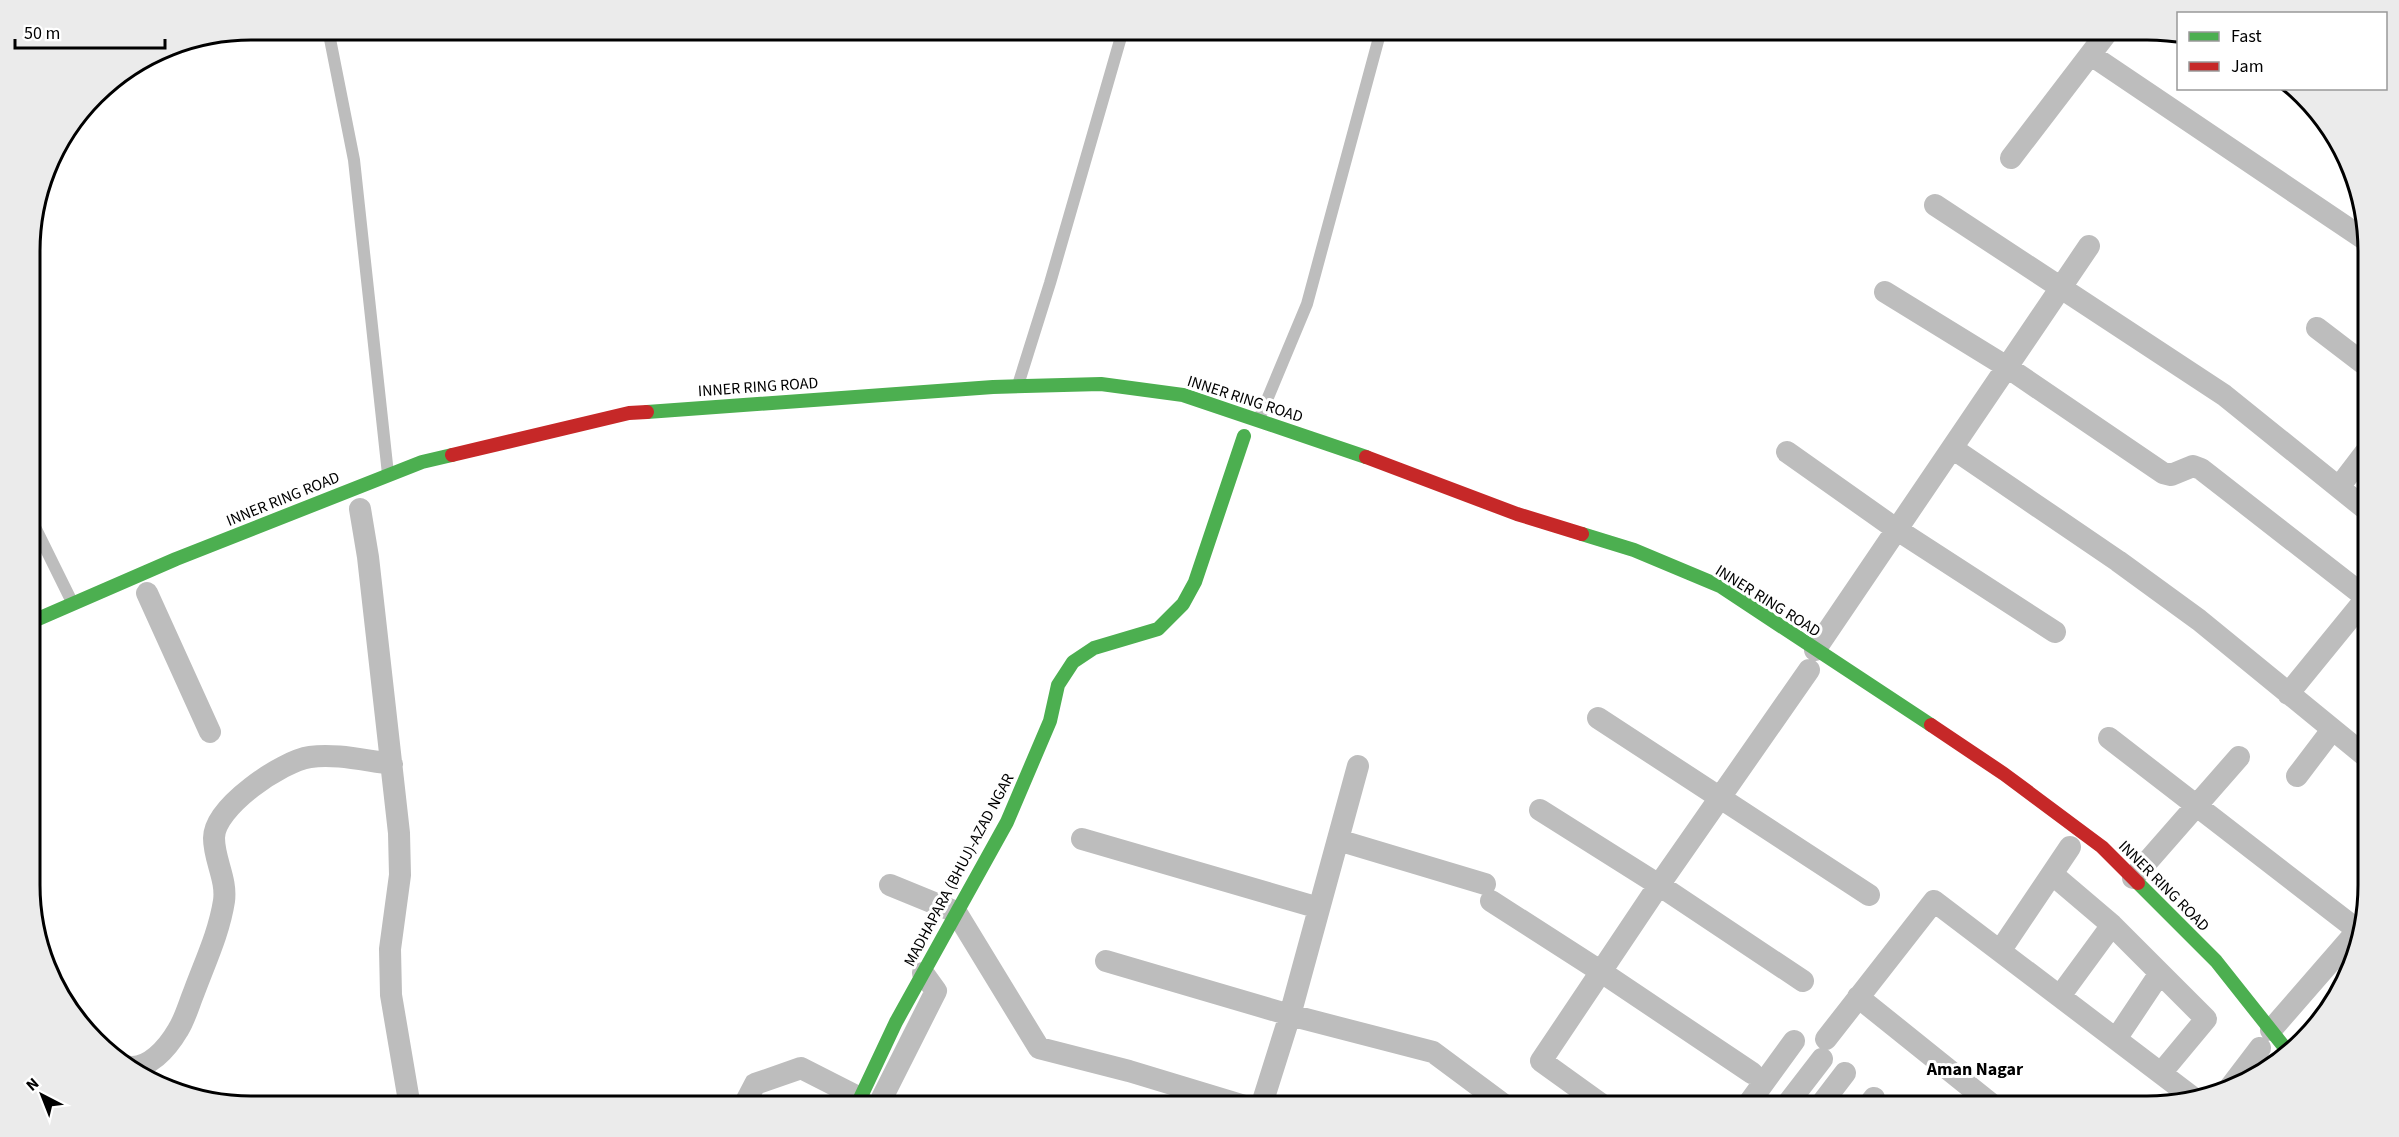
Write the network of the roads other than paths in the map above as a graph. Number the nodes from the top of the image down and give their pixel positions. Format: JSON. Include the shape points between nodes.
{"nodes":[{"id":1,"x":1378,"y":40,"type":"edge"},
{"id":2,"x":2102,"y":40,"type":"edge"},
{"id":3,"x":330,"y":41,"type":"edge"},
{"id":4,"x":1120,"y":41,"type":"edge"},
{"id":5,"x":2091,"y":55,"type":"junction"},
{"id":6,"x":2011,"y":158,"type":"dead end"},
{"id":7,"x":1935,"y":205,"type":"dead end"},
{"id":8,"x":2358,"y":235,"type":"edge"},
{"id":9,"x":2089,"y":246,"type":"dead end"},
{"id":10,"x":2061,"y":288,"type":"junction"},
{"id":11,"x":1885,"y":292,"type":"dead end"},
{"id":12,"x":2316,"y":328,"type":"dead end"},
{"id":13,"x":2358,"y":360,"type":"edge"},
{"id":14,"x":2007,"y":367,"type":"junction"},
{"id":15,"x":1017,"y":386,"type":"junction"},
{"id":16,"x":1259,"y":421,"type":"junction"},
{"id":17,"x":1244,"y":436,"type":"dead end"},
{"id":18,"x":1952,"y":448,"type":"junction"},
{"id":19,"x":1787,"y":452,"type":"dead end"},
{"id":20,"x":2358,"y":462,"type":"edge"},
{"id":21,"x":388,"y":476,"type":"junction"},
{"id":22,"x":2339,"y":487,"type":"junction"},
{"id":23,"x":2358,"y":503,"type":"edge"},
{"id":24,"x":361,"y":508,"type":"dead end"},
{"id":25,"x":1896,"y":530,"type":"junction"},
{"id":26,"x":41,"y":538,"type":"edge"},
{"id":27,"x":2358,"y":590,"type":"edge"},
{"id":28,"x":146,"y":593,"type":"dead end"},
{"id":29,"x":73,"y":604,"type":"junction"},
{"id":30,"x":2358,"y":610,"type":"edge"},
{"id":31,"x":40,"y":618,"type":"edge"},
{"id":32,"x":2055,"y":632,"type":"dead end"},
{"id":33,"x":1811,"y":665,"type":"junction"},
{"id":34,"x":2288,"y":694,"type":"junction"},
{"id":35,"x":1598,"y":718,"type":"dead end"},
{"id":36,"x":2332,"y":729,"type":"junction"},
{"id":37,"x":210,"y":732,"type":"dead end"},
{"id":38,"x":2109,"y":738,"type":"dead end"},
{"id":39,"x":2358,"y":750,"type":"edge"},
{"id":40,"x":2239,"y":757,"type":"dead end"},
{"id":41,"x":392,"y":764,"type":"junction"},
{"id":42,"x":1358,"y":766,"type":"dead end"},
{"id":43,"x":2297,"y":776,"type":"dead end"},
{"id":44,"x":1720,"y":800,"type":"junction"},
{"id":45,"x":2198,"y":805,"type":"junction"},
{"id":46,"x":1540,"y":810,"type":"dead end"},
{"id":47,"x":1082,"y":839,"type":"dead end"},
{"id":48,"x":1338,"y":840,"type":"junction"},
{"id":49,"x":2071,"y":848,"type":"dead end"},
{"id":50,"x":2052,"y":873,"type":"junction"},
{"id":51,"x":2133,"y":878,"type":"junction"},
{"id":52,"x":890,"y":885,"type":"dead end"},
{"id":53,"x":1659,"y":885,"type":"junction"},
{"id":54,"x":1869,"y":895,"type":"dead end"},
{"id":55,"x":1319,"y":908,"type":"junction"},
{"id":56,"x":956,"y":912,"type":"junction"},
{"id":57,"x":2112,"y":925,"type":"junction"},
{"id":58,"x":2354,"y":927,"type":"edge"},
{"id":59,"x":2351,"y":941,"type":"edge"},
{"id":60,"x":2000,"y":951,"type":"junction"},
{"id":61,"x":1106,"y":961,"type":"dead end"},
{"id":62,"x":1600,"y":971,"type":"junction"},
{"id":63,"x":923,"y":973,"type":"junction"},
{"id":64,"x":2160,"y":973,"type":"junction"},
{"id":65,"x":1803,"y":981,"type":"dead end"},
{"id":66,"x":2060,"y":996,"type":"junction"},
{"id":67,"x":1858,"y":997,"type":"junction"},
{"id":68,"x":1290,"y":1015,"type":"junction"},
{"id":69,"x":2116,"y":1039,"type":"junction"},
{"id":70,"x":1794,"y":1041,"type":"dead end"},
{"id":71,"x":2263,"y":1044,"type":"junction"},
{"id":72,"x":2280,"y":1050,"type":"edge"},
{"id":73,"x":140,"y":1065,"type":"edge"},
{"id":74,"x":1752,"y":1073,"type":"dead end"},
{"id":75,"x":1845,"y":1073,"type":"dead end"},
{"id":76,"x":2161,"y":1073,"type":"junction"},
{"id":77,"x":2239,"y":1076,"type":"edge"},
{"id":78,"x":2186,"y":1093,"type":"edge"},
{"id":79,"x":408,"y":1096,"type":"edge"},
{"id":80,"x":749,"y":1096,"type":"edge"},
{"id":81,"x":848,"y":1096,"type":"edge"},
{"id":82,"x":861,"y":1096,"type":"edge"},
{"id":83,"x":883,"y":1096,"type":"edge"},
{"id":84,"x":1212,"y":1096,"type":"edge"},
{"id":85,"x":1264,"y":1096,"type":"edge"},
{"id":86,"x":1492,"y":1096,"type":"edge"},
{"id":87,"x":1590,"y":1096,"type":"edge"},
{"id":88,"x":1754,"y":1096,"type":"edge"},
{"id":89,"x":1792,"y":1096,"type":"edge"},
{"id":90,"x":1827,"y":1096,"type":"edge"},
{"id":91,"x":1981,"y":1096,"type":"edge"}],
"edges":[{"from":1,"to":16,"type":"lane","via":[[1307,304]]},
{"from":2,"to":5,"type":"street"},
{"from":3,"to":21,"type":"lane","via":[[354,160]]},
{"from":4,"to":15,"type":"lane"},
{"from":5,"to":6,"type":"street"},
{"from":5,"to":8,"type":"street"},
{"from":7,"to":10,"type":"street"},
{"from":9,"to":10,"type":"street"},
{"from":10,"to":14,"type":"street"},
{"from":10,"to":22,"type":"street","via":[[2224,395]]},
{"from":11,"to":14,"type":"street"},
{"from":12,"to":13,"type":"street"},
{"from":14,"to":18,"type":"street"},
{"from":14,"to":27,"type":"street","via":[[2163,473],[2170,475],[2193,465],[2201,468]]},
{"from":15,"to":16,"type":"main road","name":"INNER RING ROAD","via":[[1101,384],[1183,395]]},
{"from":15,"to":21,"type":"main road","name":"INNER RING ROAD","via":[[629,413],[422,462]]},
{"from":16,"to":33,"type":"main road","name":"INNER RING ROAD","via":[[1517,514],[1634,550],[1720,586]]},
{"from":17,"to":56,"type":"main road","name":"MADHAPARA (BHUJ)-AZAD NGAR","via":[[1195,582],[1183,604],[1158,629],[1094,648],[1073,662],[1058,685],[1050,721],[1007,822]]},
{"from":18,"to":25,"type":"street"},
{"from":18,"to":34,"type":"street","via":[[2199,620]]},
{"from":19,"to":25,"type":"street"},
{"from":20,"to":22,"type":"street"},
{"from":21,"to":29,"type":"main road","name":"INNER RING ROAD"},
{"from":22,"to":23,"type":"street"},
{"from":24,"to":41,"type":"street"},
{"from":25,"to":32,"type":"street"},
{"from":25,"to":33,"type":"street"},
{"from":26,"to":29,"type":"lane"},
{"from":28,"to":37,"type":"street"},
{"from":29,"to":31,"type":"main road","name":"INNER RING ROAD"},
{"from":30,"to":34,"type":"street"},
{"from":33,"to":44,"type":"street"},
{"from":33,"to":51,"type":"main road","name":"INNER RING ROAD","via":[[2004,774],[2102,847]]},
{"from":34,"to":36,"type":"street"},
{"from":35,"to":44,"type":"street"},
{"from":36,"to":39,"type":"street"},
{"from":36,"to":43,"type":"street"},
{"from":38,"to":45,"type":"street"},
{"from":40,"to":45,"type":"street"},
{"from":41,"to":73,"type":"street","via":[[309,757],[288,765],[243,793],[224,811],[214,838],[223,878],[220,923],[179,1029],[161,1053]]},
{"from":41,"to":79,"type":"street","via":[[400,875],[390,949],[391,994]]},
{"from":42,"to":48,"type":"street"},
{"from":44,"to":53,"type":"street"},
{"from":44,"to":54,"type":"street"},
{"from":45,"to":51,"type":"street"},
{"from":45,"to":58,"type":"street"},
{"from":46,"to":53,"type":"street"},
{"from":47,"to":55,"type":"street"},
{"from":48,"to":55,"type":"street"},
{"from":48,"to":62,"type":"street","via":[[1488,893]]},
{"from":49,"to":50,"type":"street"},
{"from":50,"to":57,"type":"street"},
{"from":50,"to":60,"type":"street"},
{"from":51,"to":71,"type":"main road","name":"INNER RING ROAD","via":[[2216,962]]},
{"from":52,"to":56,"type":"street"},
{"from":53,"to":62,"type":"street"},
{"from":53,"to":65,"type":"street"},
{"from":55,"to":68,"type":"street"},
{"from":56,"to":63,"type":"main road","name":"MADHAPARA (BHUJ)-AZAD NGAR"},
{"from":56,"to":84,"type":"street","via":[[1039,1048]]},
{"from":57,"to":64,"type":"street"},
{"from":57,"to":66,"type":"street"},
{"from":59,"to":71,"type":"street"},
{"from":60,"to":66,"type":"street"},
{"from":60,"to":67,"type":"street","via":[[1934,901]]},
{"from":61,"to":68,"type":"street"},
{"from":62,"to":74,"type":"street"},
{"from":62,"to":87,"type":"street","via":[[1541,1060]]},
{"from":63,"to":82,"type":"main road","name":"MADHAPARA (BHUJ)-AZAD NGAR"},
{"from":63,"to":83,"type":"street","via":[[936,991]]},
{"from":64,"to":69,"type":"street"},
{"from":64,"to":76,"type":"street","via":[[2206,1018]]},
{"from":66,"to":69,"type":"street"},
{"from":67,"to":89,"type":"street"},
{"from":67,"to":91,"type":"street"},
{"from":68,"to":85,"type":"street"},
{"from":68,"to":86,"type":"street","via":[[1433,1052]]},
{"from":69,"to":76,"type":"street"},
{"from":70,"to":88,"type":"street"},
{"from":71,"to":72,"type":"main road","name":"INNER RING ROAD"},
{"from":71,"to":77,"type":"street"},
{"from":75,"to":90,"type":"street"},
{"from":76,"to":78,"type":"street"},
{"from":80,"to":81,"type":"street","via":[[755,1084],[801,1068]]}]}
